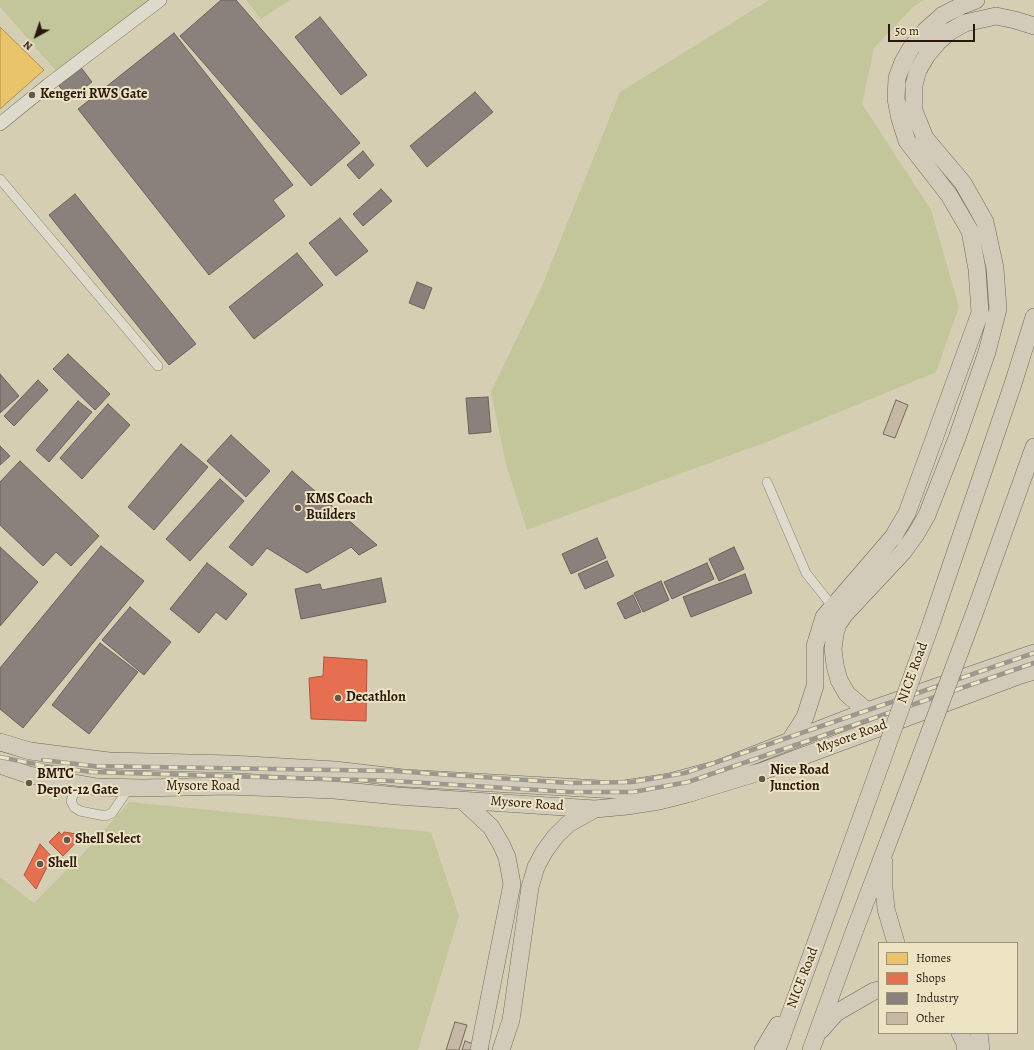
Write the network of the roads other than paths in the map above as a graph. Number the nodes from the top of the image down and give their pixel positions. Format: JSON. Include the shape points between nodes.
{"nodes":[{"id":1,"x":160,"y":0,"type":"edge"},
{"id":2,"x":976,"y":0,"type":"edge"},
{"id":3,"x":1034,"y":26,"type":"edge"},
{"id":4,"x":0,"y":124,"type":"edge"},
{"id":5,"x":0,"y":179,"type":"edge"},
{"id":6,"x":1034,"y":317,"type":"edge"},
{"id":7,"x":158,"y":366,"type":"dead end"},
{"id":8,"x":1034,"y":447,"type":"edge"},
{"id":9,"x":767,"y":482,"type":"dead end"},
{"id":10,"x":833,"y":607,"type":"junction"},
{"id":11,"x":1034,"y":653,"type":"edge"},
{"id":12,"x":1034,"y":671,"type":"edge"},
{"id":13,"x":867,"y":711,"type":"junction"},
{"id":14,"x":0,"y":742,"type":"edge"},
{"id":15,"x":789,"y":742,"type":"junction"},
{"id":16,"x":109,"y":761,"type":"junction"},
{"id":17,"x":0,"y":765,"type":"edge"},
{"id":18,"x":77,"y":784,"type":"junction"},
{"id":19,"x":97,"y":787,"type":"junction"},
{"id":20,"x":129,"y":788,"type":"junction"},
{"id":21,"x":462,"y":800,"type":"junction"},
{"id":22,"x":595,"y":809,"type":"junction"},
{"id":23,"x":884,"y":852,"type":"junction"},
{"id":24,"x":896,"y":942,"type":"edge"},
{"id":25,"x":878,"y":990,"type":"edge"},
{"id":26,"x":794,"y":999,"type":"junction"},
{"id":27,"x":960,"y":1034,"type":"edge"},
{"id":28,"x":979,"y":1034,"type":"edge"},
{"id":29,"x":814,"y":1042,"type":"edge"},
{"id":30,"x":479,"y":1050,"type":"edge"},
{"id":31,"x":501,"y":1050,"type":"edge"},
{"id":32,"x":763,"y":1050,"type":"edge"},
{"id":33,"x":777,"y":1050,"type":"edge"},
{"id":34,"x":965,"y":1050,"type":"edge"},
{"id":35,"x":981,"y":1050,"type":"edge"}],
"edges":[{"from":1,"to":4,"type":"street"},
{"from":2,"to":10,"type":"highway","via":[[943,15],[926,30],[903,62],[897,78],[896,99],[907,141],[949,195],[970,231],[977,269],[980,313],[907,513],[893,536]]},
{"from":3,"to":13,"type":"highway","via":[[996,16],[965,23],[949,32],[930,50],[918,70],[914,85],[914,111],[925,138],[963,183],[985,222],[995,268],[998,309],[987,352],[960,431],[927,514],[903,552],[838,624],[833,649],[839,680],[848,694]]},
{"from":5,"to":7,"type":"street"},
{"from":6,"to":26,"type":"highway","name":"NICE Road","bridge":true,"via":[[931,624]]},
{"from":8,"to":23,"type":"highway","bridge":true,"via":[[978,606]]},
{"from":9,"to":10,"type":"street","via":[[806,573]]},
{"from":10,"to":15,"type":"highway","via":[[824,617],[815,646],[815,686],[805,717]]},
{"from":11,"to":13,"type":"highway","name":"Mysore Road"},
{"from":12,"to":22,"type":"highway","name":"Mysore Road","via":[[722,784],[659,801]]},
{"from":13,"to":15,"type":"highway","name":"Mysore Road"},
{"from":14,"to":16,"type":"highway","name":"Mysore Road","via":[[30,750]]},
{"from":15,"to":16,"type":"highway","name":"Mysore Road","via":[[718,770],[670,782],[618,790],[402,778],[335,770]]},
{"from":16,"to":19,"type":"highway"},
{"from":17,"to":18,"type":"highway","name":"Mysore Road","via":[[29,775]]},
{"from":18,"to":19,"type":"highway","name":"Mysore Road"},
{"from":18,"to":20,"type":"street","via":[[71,801],[74,807],[80,812],[105,816],[112,813]]},
{"from":19,"to":20,"type":"highway","name":"Mysore Road"},
{"from":20,"to":21,"type":"highway","name":"Mysore Road","via":[[227,786]]},
{"from":21,"to":22,"type":"highway","name":"Mysore Road"},
{"from":21,"to":30,"type":"highway","via":[[491,827],[507,858],[512,884]]},
{"from":22,"to":31,"type":"highway","via":[[568,824],[544,852],[536,868],[530,887],[511,1020]]},
{"from":23,"to":24,"type":"highway","via":[[886,909]]},
{"from":23,"to":29,"type":"highway"},
{"from":25,"to":29,"type":"highway","via":[[836,1013]]},
{"from":26,"to":32,"type":"highway"},
{"from":26,"to":33,"type":"highway","name":"NICE Road"},
{"from":27,"to":34,"type":"highway"},
{"from":28,"to":35,"type":"highway"}]}
